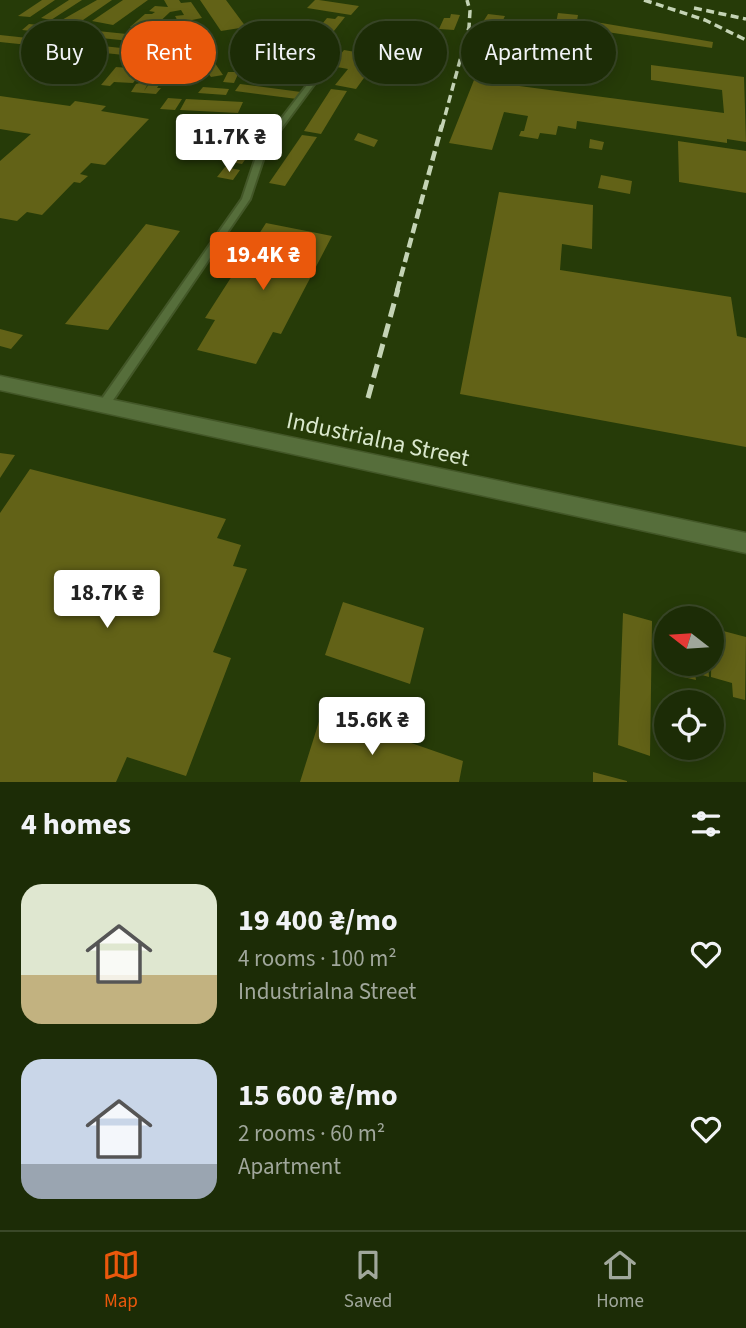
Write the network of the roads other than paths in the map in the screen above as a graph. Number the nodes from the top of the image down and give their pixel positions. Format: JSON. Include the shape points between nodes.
{"nodes":[{"id":1,"x":311,"y":84,"type":"edge"},
{"id":2,"x":0,"y":383,"type":"edge"},
{"id":3,"x":103,"y":406,"type":"junction"},
{"id":4,"x":746,"y":543,"type":"edge"}],
"edges":[{"from":1,"to":3,"type":"lane","via":[[262,148],[246,200]]},
{"from":2,"to":3,"type":"street","name":"Industrialna Street"},
{"from":3,"to":4,"type":"street","name":"Industrialna Street"}]}
